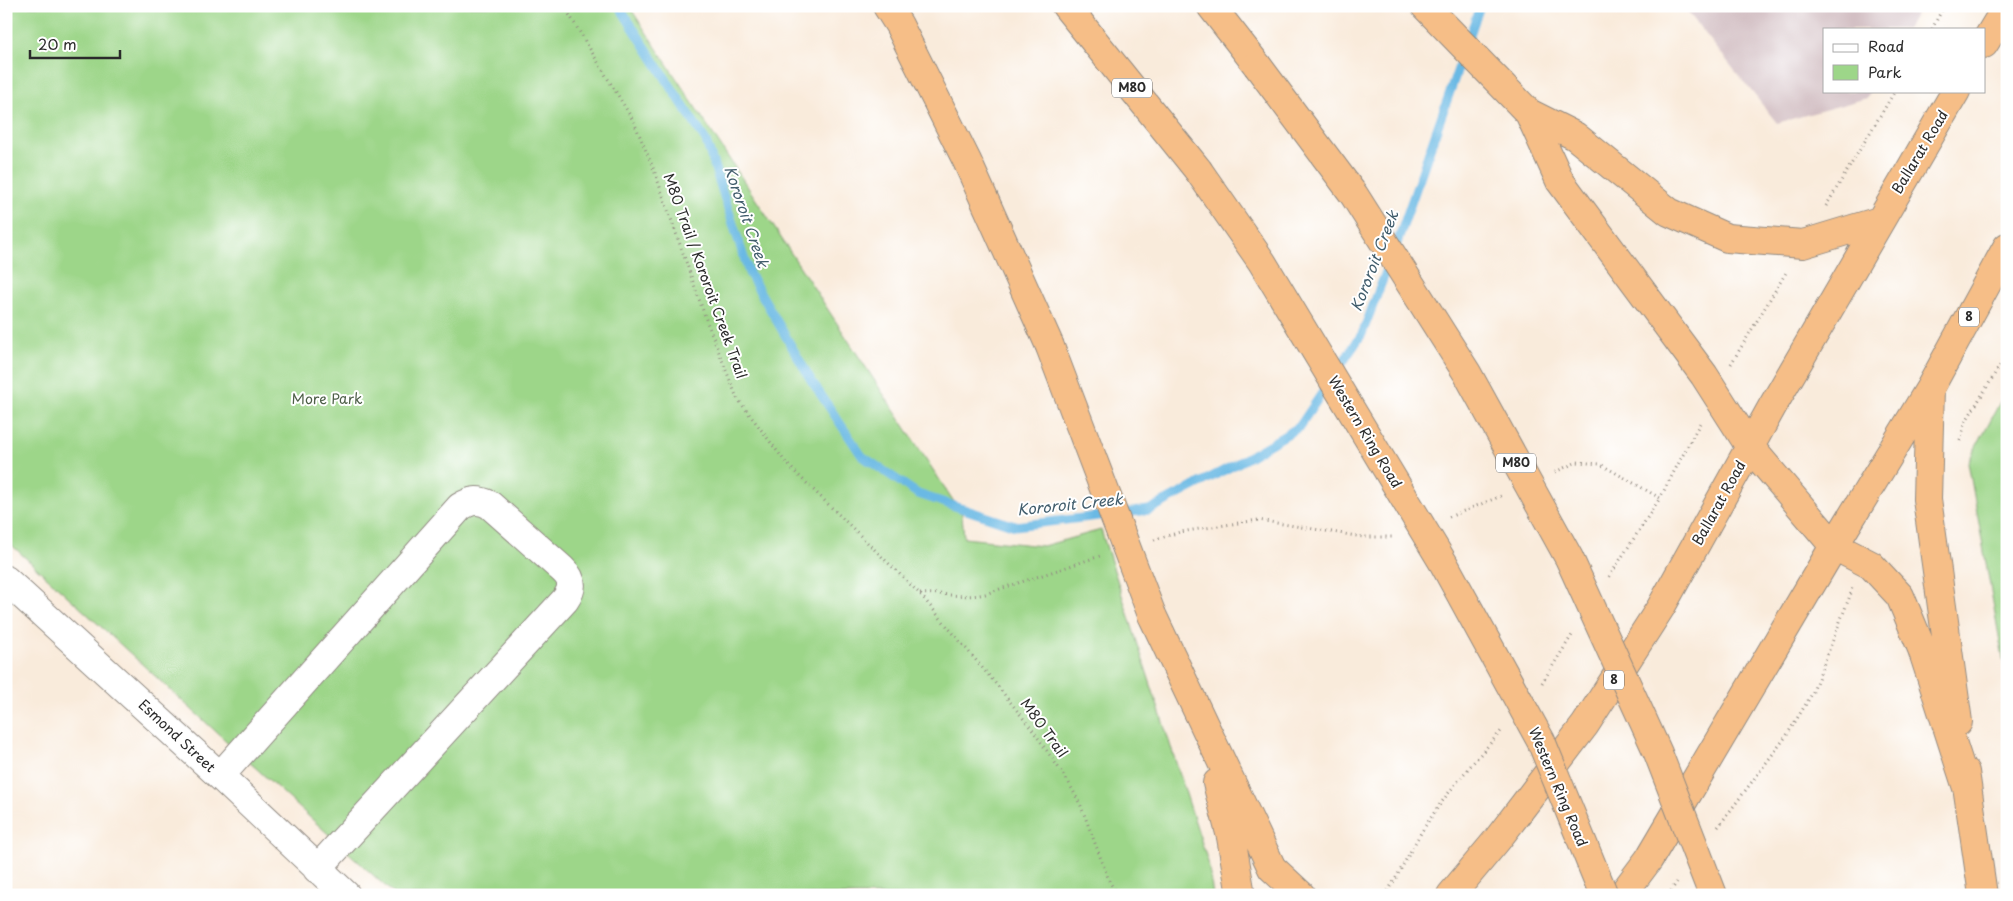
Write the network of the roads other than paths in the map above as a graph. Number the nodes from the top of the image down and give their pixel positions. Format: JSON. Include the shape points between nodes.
{"nodes":[{"id":1,"x":887,"y":6,"type":"edge"},
{"id":2,"x":1066,"y":6,"type":"edge"},
{"id":3,"x":1211,"y":6,"type":"edge"},
{"id":4,"x":1425,"y":6,"type":"edge"},
{"id":5,"x":2007,"y":6,"type":"edge"},
{"id":6,"x":1986,"y":41,"type":"edge"},
{"id":7,"x":1955,"y":92,"type":"edge"},
{"id":8,"x":1529,"y":113,"type":"junction"},
{"id":9,"x":1879,"y":222,"type":"junction"},
{"id":10,"x":2007,"y":247,"type":"edge"},
{"id":11,"x":1930,"y":388,"type":"junction"},
{"id":12,"x":1750,"y":447,"type":"junction"},
{"id":13,"x":1834,"y":546,"type":"junction"},
{"id":14,"x":6,"y":580,"type":"edge"},
{"id":15,"x":1197,"y":711,"type":"junction"},
{"id":16,"x":220,"y":776,"type":"junction"},
{"id":17,"x":1967,"y":788,"type":"junction"},
{"id":18,"x":317,"y":869,"type":"junction"},
{"id":19,"x":346,"y":895,"type":"edge"},
{"id":20,"x":1241,"y":895,"type":"edge"},
{"id":21,"x":1301,"y":895,"type":"edge"},
{"id":22,"x":1451,"y":895,"type":"edge"},
{"id":23,"x":1604,"y":895,"type":"edge"},
{"id":24,"x":1622,"y":895,"type":"edge"},
{"id":25,"x":1713,"y":895,"type":"edge"},
{"id":26,"x":1983,"y":895,"type":"edge"}],
"edges":[{"from":1,"to":15,"type":"highway","bridge":true,"via":[[967,161],[1049,344],[1152,615]]},
{"from":2,"to":23,"type":"highway","name":"Western Ring Road","number":"M80","bridge":true,"via":[[1198,170],[1262,262],[1444,564],[1541,741]]},
{"from":3,"to":25,"type":"highway","number":"M80","bridge":true,"via":[[1364,211],[1467,373],[1569,558],[1658,753]]},
{"from":4,"to":8,"type":"highway"},
{"from":5,"to":6,"type":"highway"},
{"from":7,"to":9,"type":"highway","name":"Ballarat Road","number":"8"},
{"from":8,"to":9,"type":"highway","via":[[1575,136],[1669,212],[1728,238],[1803,244]]},
{"from":8,"to":12,"type":"highway","via":[[1560,181],[1704,375]]},
{"from":9,"to":12,"type":"highway","name":"Ballarat Road","number":"8"},
{"from":10,"to":11,"type":"highway","number":"8"},
{"from":11,"to":13,"type":"highway","number":"8"},
{"from":11,"to":17,"type":"highway","via":[[1927,499]]},
{"from":12,"to":13,"type":"highway"},
{"from":12,"to":22,"type":"highway","name":"Ballarat Road","number":"8","via":[[1661,607],[1585,725]]},
{"from":13,"to":17,"type":"highway","via":[[1871,565],[1900,596],[1922,649]]},
{"from":13,"to":24,"type":"highway","number":"8","via":[[1650,859]]},
{"from":14,"to":16,"type":"street","name":"Esmond Street"},
{"from":15,"to":20,"type":"highway","via":[[1231,836]]},
{"from":15,"to":21,"type":"highway","via":[[1272,868]]},
{"from":16,"to":18,"type":"street","name":"Esmond Street"},
{"from":16,"to":18,"type":"street","via":[[460,507],[468,502],[482,501],[490,505],[571,577],[571,592],[565,600]]},
{"from":17,"to":26,"type":"highway"},
{"from":18,"to":19,"type":"street","name":"Esmond Street"}]}
